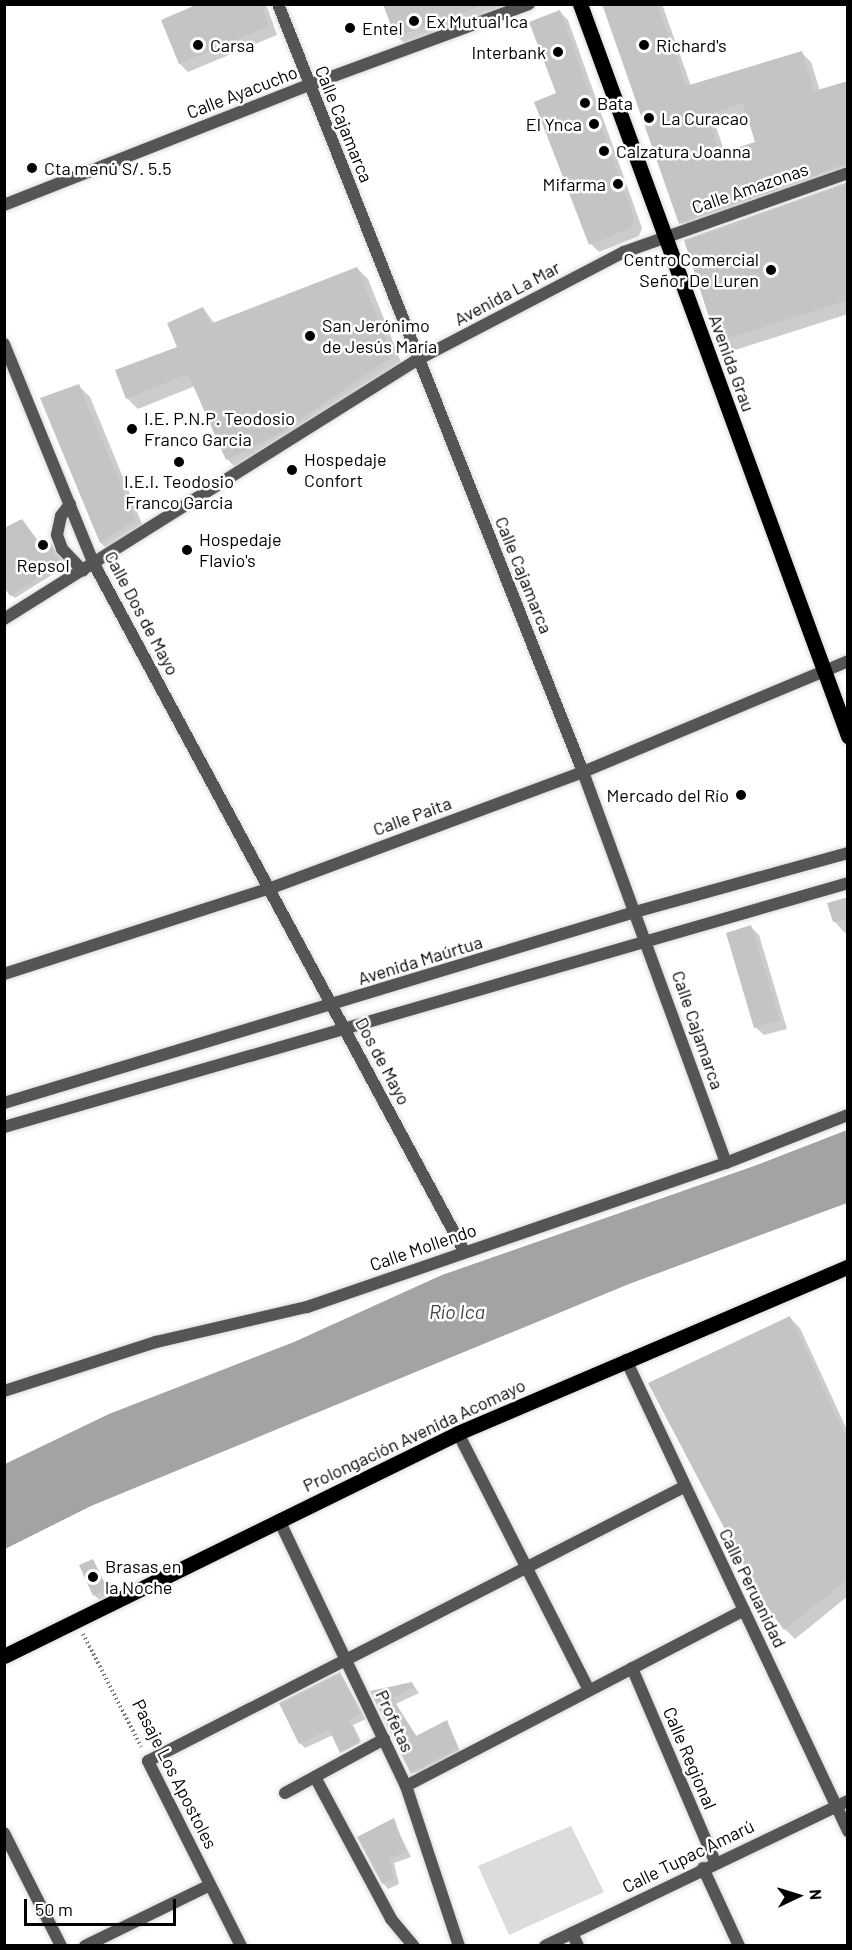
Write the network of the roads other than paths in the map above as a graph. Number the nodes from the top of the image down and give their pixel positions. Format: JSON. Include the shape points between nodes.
{"nodes":[{"id":1,"x":278,"y":4,"type":"edge"},
{"id":2,"x":529,"y":4,"type":"edge"},
{"id":3,"x":580,"y":4,"type":"edge"},
{"id":4,"x":309,"y":85,"type":"junction"},
{"id":5,"x":848,"y":173,"type":"edge"},
{"id":6,"x":4,"y":205,"type":"edge"},
{"id":7,"x":665,"y":236,"type":"junction"},
{"id":8,"x":4,"y":344,"type":"edge"},
{"id":9,"x":419,"y":359,"type":"junction"},
{"id":10,"x":70,"y":504,"type":"junction"},
{"id":11,"x":94,"y":564,"type":"junction"},
{"id":12,"x":83,"y":570,"type":"junction"},
{"id":13,"x":6,"y":615,"type":"edge"},
{"id":14,"x":848,"y":661,"type":"edge"},
{"id":15,"x":824,"y":671,"type":"junction"},
{"id":16,"x":848,"y":736,"type":"edge"},
{"id":17,"x":583,"y":772,"type":"junction"},
{"id":18,"x":848,"y":853,"type":"edge"},
{"id":19,"x":848,"y":883,"type":"edge"},
{"id":20,"x":271,"y":888,"type":"junction"},
{"id":21,"x":635,"y":912,"type":"junction"},
{"id":22,"x":647,"y":940,"type":"junction"},
{"id":23,"x":4,"y":975,"type":"edge"},
{"id":24,"x":332,"y":1006,"type":"junction"},
{"id":25,"x":344,"y":1025,"type":"junction"},
{"id":26,"x":4,"y":1103,"type":"edge"},
{"id":27,"x":848,"y":1115,"type":"edge"},
{"id":28,"x":4,"y":1127,"type":"edge"},
{"id":29,"x":726,"y":1163,"type":"junction"},
{"id":30,"x":464,"y":1251,"type":"junction"},
{"id":31,"x":848,"y":1267,"type":"edge"},
{"id":32,"x":626,"y":1360,"type":"junction"},
{"id":33,"x":4,"y":1391,"type":"edge"},
{"id":34,"x":458,"y":1433,"type":"junction"},
{"id":35,"x":684,"y":1487,"type":"junction"},
{"id":36,"x":279,"y":1520,"type":"junction"},
{"id":37,"x":527,"y":1568,"type":"junction"},
{"id":38,"x":744,"y":1610,"type":"junction"},
{"id":39,"x":4,"y":1656,"type":"edge"},
{"id":40,"x":346,"y":1660,"type":"junction"},
{"id":41,"x":632,"y":1668,"type":"junction"},
{"id":42,"x":589,"y":1690,"type":"junction"},
{"id":43,"x":384,"y":1739,"type":"junction"},
{"id":44,"x":315,"y":1777,"type":"junction"},
{"id":45,"x":406,"y":1786,"type":"junction"},
{"id":46,"x":285,"y":1793,"type":"dead end"},
{"id":47,"x":842,"y":1804,"type":"edge"},
{"id":48,"x":848,"y":1831,"type":"edge"},
{"id":49,"x":4,"y":1833,"type":"edge"},
{"id":50,"x":715,"y":1862,"type":"junction"},
{"id":51,"x":702,"y":1868,"type":"junction"},
{"id":52,"x":210,"y":1885,"type":"junction"},
{"id":53,"x":572,"y":1933,"type":"junction"},
{"id":54,"x":61,"y":1946,"type":"edge"},
{"id":55,"x":85,"y":1946,"type":"edge"},
{"id":56,"x":241,"y":1946,"type":"edge"},
{"id":57,"x":414,"y":1946,"type":"edge"},
{"id":58,"x":459,"y":1946,"type":"edge"},
{"id":59,"x":545,"y":1946,"type":"edge"},
{"id":60,"x":578,"y":1946,"type":"edge"},
{"id":61,"x":739,"y":1946,"type":"edge"}],
"edges":[{"from":1,"to":4,"type":"street","name":"Calle Cajamarca"},
{"from":2,"to":4,"type":"street","name":"Calle Ayacucho"},
{"from":3,"to":7,"type":"main road","name":"Avenida Grau"},
{"from":4,"to":6,"type":"street","name":"Calle Ayacucho"},
{"from":4,"to":9,"type":"street","name":"Calle Cajamarca"},
{"from":5,"to":7,"type":"street","name":"Calle Amazonas"},
{"from":7,"to":9,"type":"street","name":"Avenida La Mar","via":[[624,252]]},
{"from":7,"to":15,"type":"main road","name":"Avenida Grau"},
{"from":8,"to":10,"type":"street","name":"Calle Dos de Mayo"},
{"from":9,"to":11,"type":"street","name":"Avenida La Mar"},
{"from":9,"to":17,"type":"street","name":"Calle Cajamarca"},
{"from":10,"to":11,"type":"street","name":"Calle Dos de Mayo"},
{"from":10,"to":12,"type":"street","via":[[58,529],[60,551]]},
{"from":11,"to":12,"type":"street","name":"Avenida La Mar"},
{"from":11,"to":20,"type":"street","name":"Calle Dos de Mayo"},
{"from":12,"to":13,"type":"street","name":"Avenida La Mar"},
{"from":14,"to":15,"type":"street","name":"Calle Paita"},
{"from":15,"to":16,"type":"main road","name":"Avenida Grau"},
{"from":15,"to":17,"type":"street","name":"Calle Paita"},
{"from":17,"to":20,"type":"street","name":"Calle Paita"},
{"from":17,"to":21,"type":"street","name":"Calle Cajamarca"},
{"from":18,"to":21,"type":"street","name":"Avenida Maúrtua"},
{"from":19,"to":22,"type":"street"},
{"from":20,"to":23,"type":"street","name":"Calle Paita"},
{"from":20,"to":24,"type":"street","name":"Dos de Mayo"},
{"from":21,"to":22,"type":"street","name":"Calle Cajamarca"},
{"from":21,"to":24,"type":"street","name":"Avenida Maúrtua"},
{"from":22,"to":25,"type":"street"},
{"from":22,"to":29,"type":"street","name":"Calle Cajamarca"},
{"from":24,"to":25,"type":"street","name":"Dos de Mayo"},
{"from":24,"to":26,"type":"street","name":"Avenida Maúrtua"},
{"from":25,"to":28,"type":"street"},
{"from":25,"to":30,"type":"street","name":"Dos de Mayo"},
{"from":27,"to":29,"type":"street","name":"Calle Mollendo"},
{"from":29,"to":30,"type":"street","name":"Calle Mollendo"},
{"from":30,"to":33,"type":"street","name":"Calle Mollendo","via":[[308,1306],[156,1342]]},
{"from":31,"to":32,"type":"main road","name":"Prolongación Avenida Acomayo"},
{"from":32,"to":34,"type":"main road","name":"Prolongación Avenida Acomayo"},
{"from":32,"to":35,"type":"street","name":"Calle Peruanidad"},
{"from":34,"to":36,"type":"main road","name":"Prolongación Avenida Acomayo"},
{"from":34,"to":37,"type":"street"},
{"from":35,"to":37,"type":"street"},
{"from":35,"to":38,"type":"street","name":"Calle Peruanidad"},
{"from":36,"to":39,"type":"main road","name":"Prolongación Avenida Acomayo"},
{"from":36,"to":40,"type":"street","name":"Profetas"},
{"from":37,"to":40,"type":"street"},
{"from":37,"to":42,"type":"street"},
{"from":38,"to":41,"type":"street"},
{"from":38,"to":47,"type":"street","name":"Calle Peruanidad"},
{"from":40,"to":43,"type":"street","name":"Profetas"},
{"from":40,"to":52,"type":"street","name":"Pasaje Los Apostoles","via":[[148,1761]]},
{"from":41,"to":42,"type":"street"},
{"from":41,"to":50,"type":"street","name":"Calle Regional"},
{"from":42,"to":45,"type":"street"},
{"from":43,"to":44,"type":"street"},
{"from":43,"to":45,"type":"street","name":"Profetas"},
{"from":44,"to":46,"type":"street"},
{"from":44,"to":57,"type":"street","via":[[391,1919]]},
{"from":45,"to":58,"type":"street","name":"Profetas"},
{"from":47,"to":48,"type":"street","name":"Calle Peruanidad"},
{"from":47,"to":50,"type":"street","name":"Calle Tupac Amarú"},
{"from":49,"to":54,"type":"street"},
{"from":50,"to":51,"type":"street","name":"Calle Tupac Amarú"},
{"from":51,"to":53,"type":"street","name":"Calle Tupac Amarú"},
{"from":51,"to":61,"type":"street"},
{"from":52,"to":55,"type":"street"},
{"from":52,"to":56,"type":"street","name":"Pasaje Los Apostoles"},
{"from":53,"to":59,"type":"street","name":"Calle Tupac Amarú"},
{"from":53,"to":60,"type":"street"}]}
